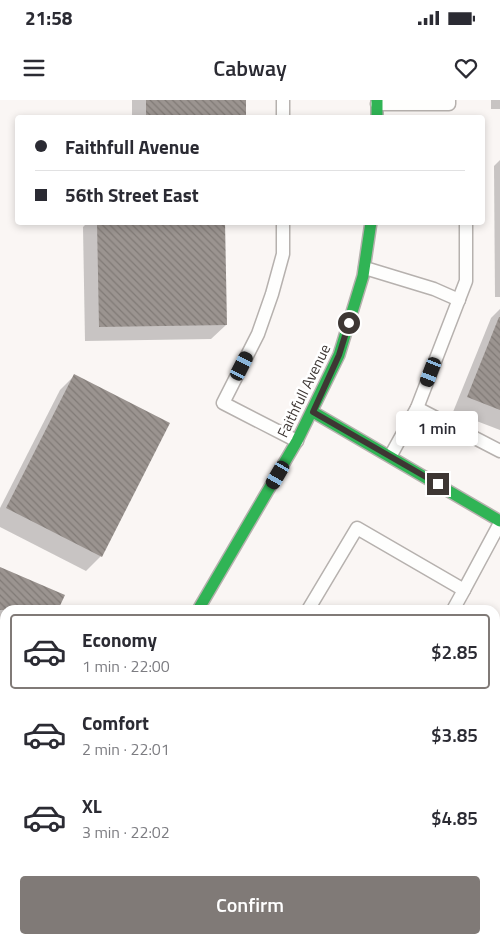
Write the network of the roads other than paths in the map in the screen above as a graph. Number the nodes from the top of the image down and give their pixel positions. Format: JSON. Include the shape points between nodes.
{"nodes":[{"id":1,"x":283,"y":100,"type":"edge"},
{"id":2,"x":449,"y":100,"type":"edge"},
{"id":3,"x":377,"y":102,"type":"edge"},
{"id":4,"x":283,"y":115,"type":"edge"},
{"id":5,"x":377,"y":115,"type":"edge"},
{"id":6,"x":283,"y":225,"type":"edge"},
{"id":7,"x":371,"y":225,"type":"edge"},
{"id":8,"x":466,"y":225,"type":"edge"},
{"id":9,"x":365,"y":268,"type":"junction"},
{"id":10,"x":459,"y":300,"type":"junction"},
{"id":11,"x":417,"y":408,"type":"junction"},
{"id":12,"x":313,"y":412,"type":"junction"},
{"id":13,"x":298,"y":441,"type":"junction"},
{"id":14,"x":500,"y":450,"type":"edge"},
{"id":15,"x":391,"y":455,"type":"junction"},
{"id":16,"x":500,"y":522,"type":"edge"},
{"id":17,"x":464,"y":590,"type":"junction"},
{"id":18,"x":201,"y":605,"type":"edge"},
{"id":19,"x":311,"y":605,"type":"edge"},
{"id":20,"x":456,"y":605,"type":"edge"}],
"edges":[{"from":1,"to":4,"type":"lane"},
{"from":2,"to":3,"type":"lane","via":[[449,104]]},
{"from":3,"to":5,"type":"street"},
{"from":6,"to":13,"type":"lane","via":[[283,254],[272,294],[258,334],[223,403]]},
{"from":7,"to":9,"type":"street","name":"Faithfull Avenue"},
{"from":8,"to":10,"type":"lane","via":[[466,281]]},
{"from":9,"to":10,"type":"lane"},
{"from":9,"to":12,"type":"street","name":"Faithfull Avenue","via":[[339,355]]},
{"from":10,"to":11,"type":"lane"},
{"from":11,"to":14,"type":"lane"},
{"from":11,"to":15,"type":"lane"},
{"from":12,"to":13,"type":"street","name":"Faithfull Avenue"},
{"from":12,"to":15,"type":"street"},
{"from":13,"to":18,"type":"street","name":"Faithfull Avenue"},
{"from":15,"to":16,"type":"street"},
{"from":16,"to":17,"type":"lane"},
{"from":17,"to":19,"type":"lane","via":[[357,528]]},
{"from":17,"to":20,"type":"lane"}]}
